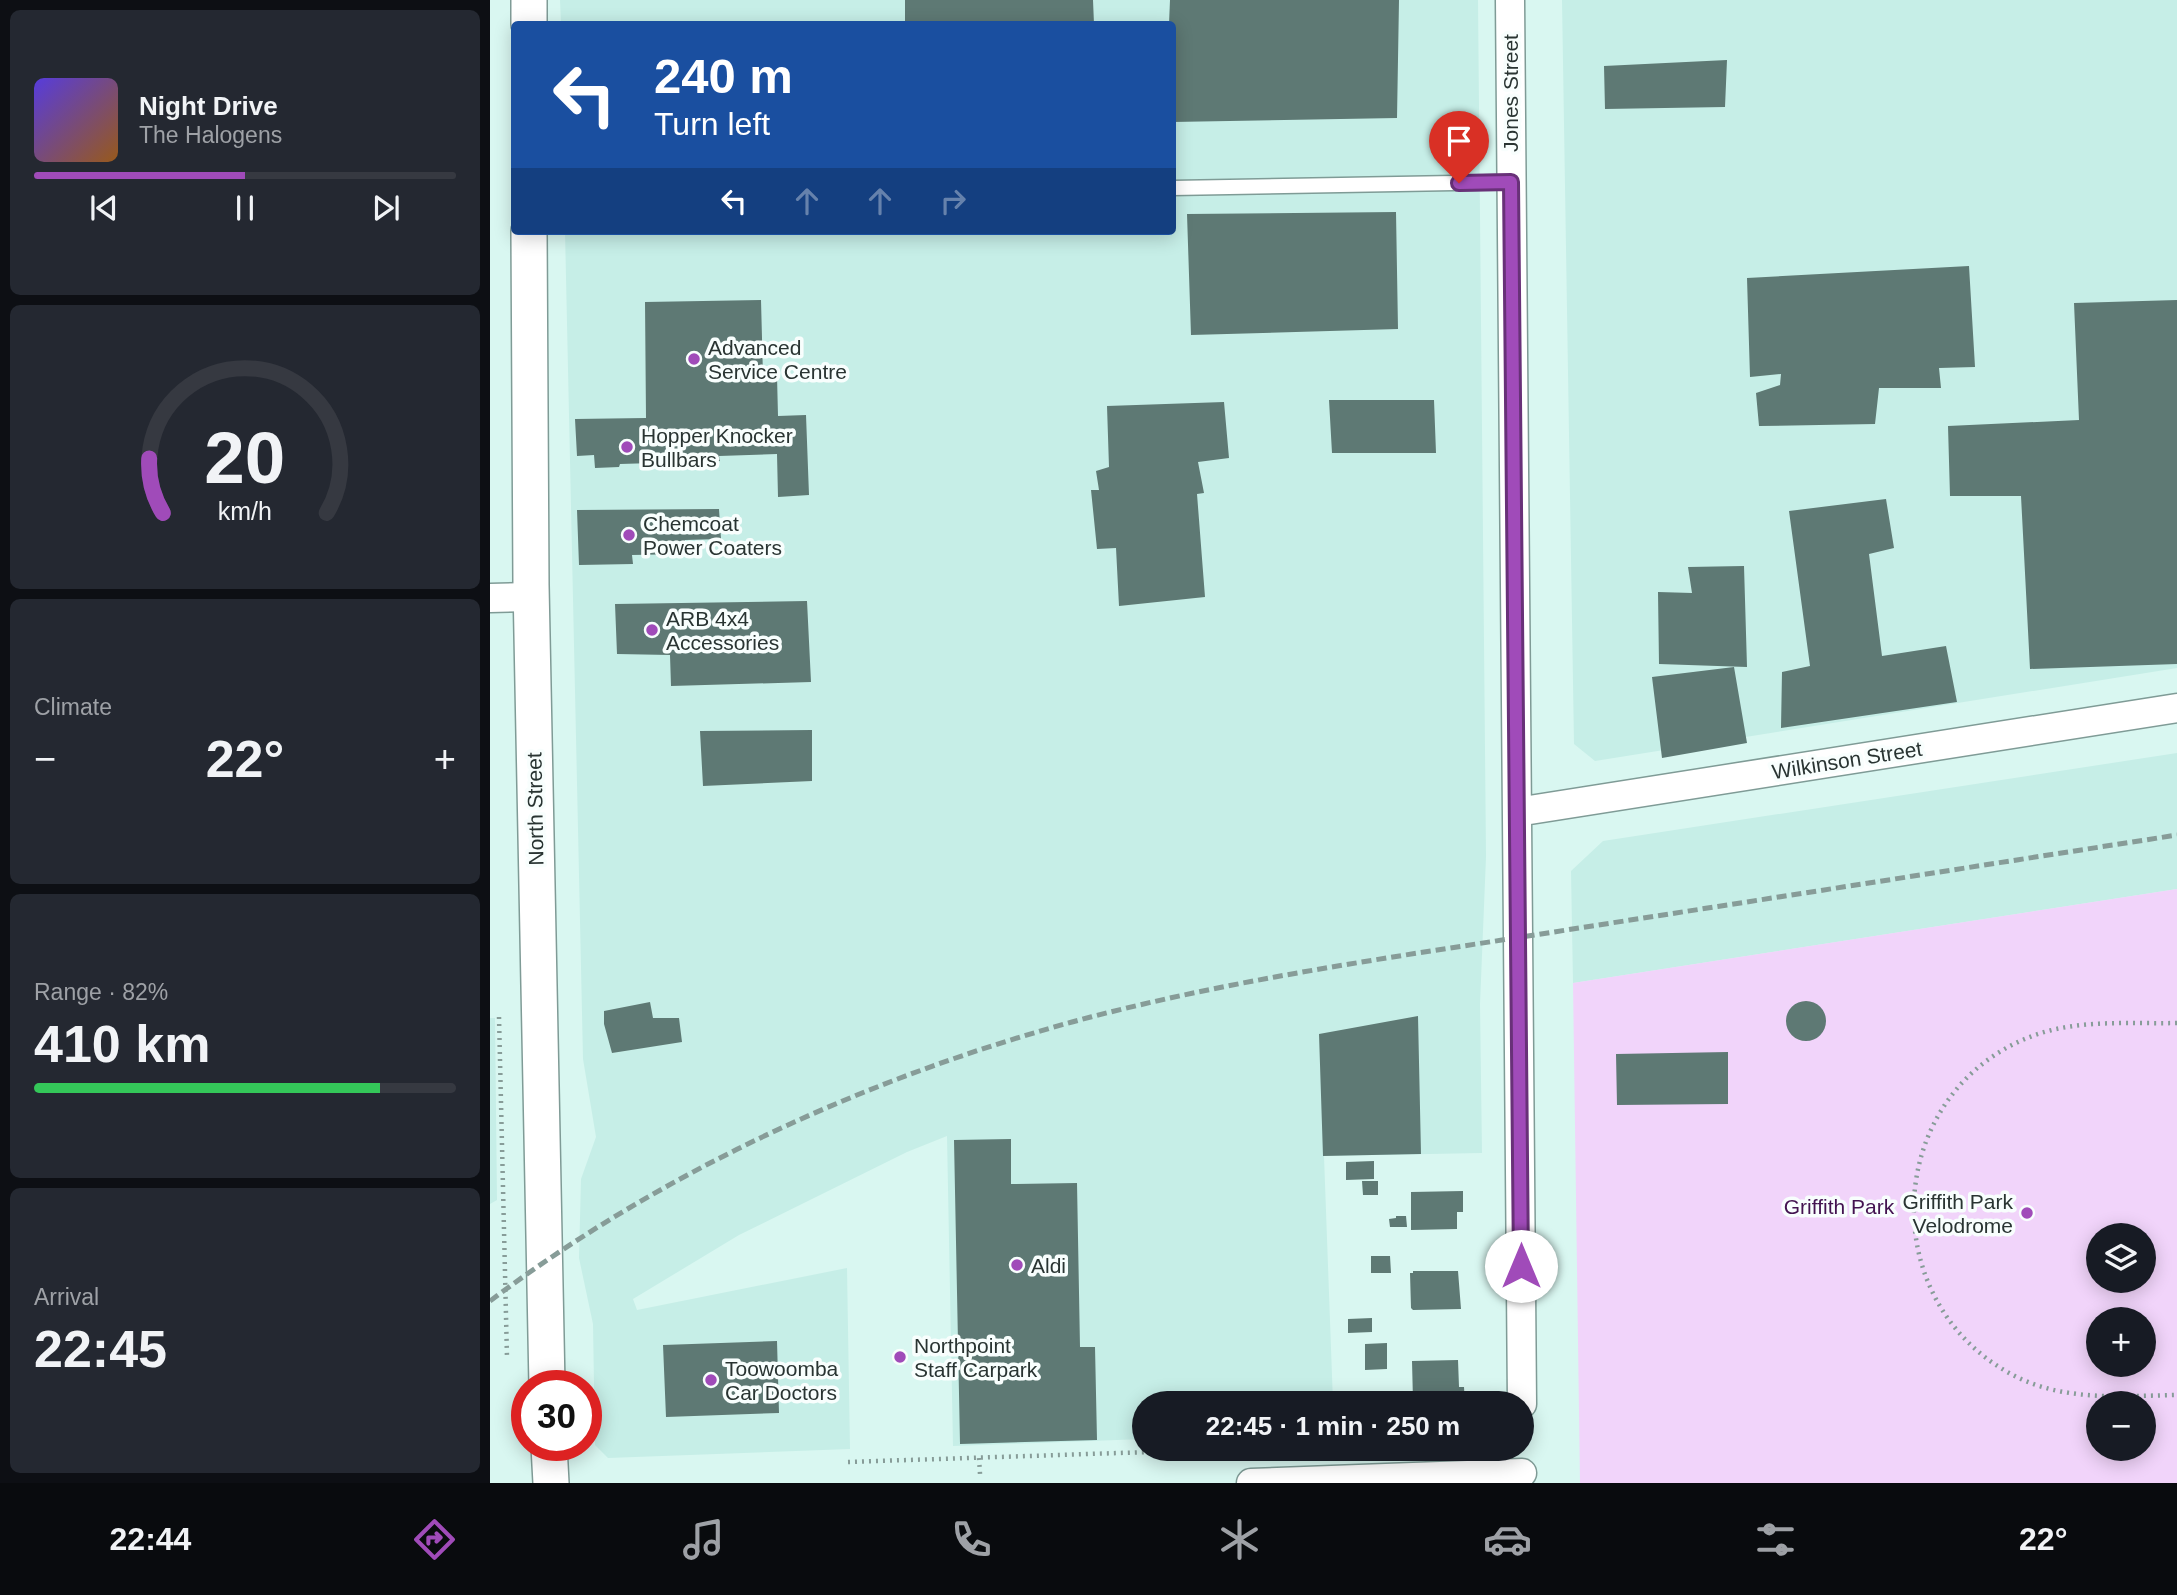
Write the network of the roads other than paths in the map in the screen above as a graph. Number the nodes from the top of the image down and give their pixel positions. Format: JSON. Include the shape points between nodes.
{"nodes":[{"id":1,"x":529,"y":0,"type":"edge"},
{"id":2,"x":1510,"y":0,"type":"edge"},
{"id":3,"x":529,"y":21,"type":"edge"},
{"id":4,"x":1511,"y":182,"type":"junction"},
{"id":5,"x":1176,"y":188,"type":"edge"},
{"id":6,"x":529,"y":235,"type":"edge"},
{"id":7,"x":531,"y":597,"type":"junction"},
{"id":8,"x":490,"y":598,"type":"edge"},
{"id":9,"x":2177,"y":708,"type":"edge"},
{"id":10,"x":1517,"y":812,"type":"junction"},
{"id":11,"x":546,"y":1370,"type":"edge"},
{"id":12,"x":1522,"y":1391,"type":"edge"},
{"id":13,"x":550,"y":1461,"type":"edge"},
{"id":14,"x":1522,"y":1468,"type":"edge"},
{"id":15,"x":551,"y":1483,"type":"edge"},
{"id":16,"x":1251,"y":1483,"type":"edge"}],
"edges":[{"from":1,"to":3,"type":"street"},
{"from":2,"to":4,"type":"street","name":"Jones Street"},
{"from":4,"to":5,"type":"lane"},
{"from":4,"to":10,"type":"street","name":"Jones Street"},
{"from":6,"to":7,"type":"street","name":"North Street"},
{"from":7,"to":8,"type":"street"},
{"from":7,"to":11,"type":"street","name":"North Street"},
{"from":9,"to":10,"type":"street","name":"Wilkinson Street"},
{"from":10,"to":12,"type":"street","name":"Jones Street"},
{"from":13,"to":15,"type":"street"},
{"from":14,"to":16,"type":"street"}]}
